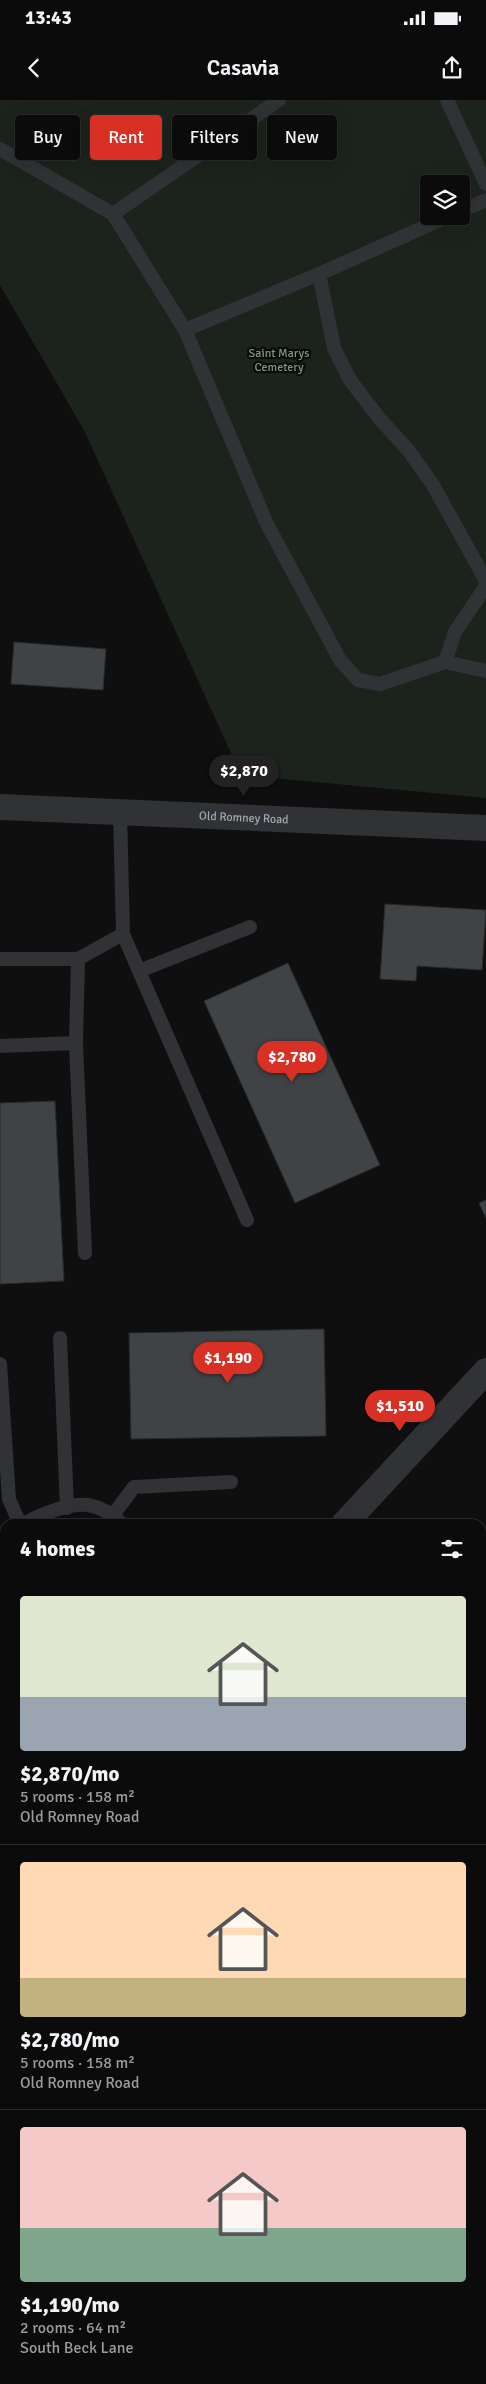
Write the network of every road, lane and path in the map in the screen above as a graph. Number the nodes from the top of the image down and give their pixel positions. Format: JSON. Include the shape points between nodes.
{"nodes":[{"id":1,"x":279,"y":100,"type":"edge"},
{"id":2,"x":444,"y":101,"type":"edge"},
{"id":3,"x":0,"y":149,"type":"edge"},
{"id":4,"x":486,"y":184,"type":"edge"},
{"id":5,"x":486,"y":200,"type":"edge"},
{"id":6,"x":470,"y":207,"type":"edge"},
{"id":7,"x":114,"y":214,"type":"junction"},
{"id":8,"x":428,"y":225,"type":"edge"},
{"id":9,"x":320,"y":274,"type":"junction"},
{"id":10,"x":184,"y":330,"type":"junction"},
{"id":11,"x":486,"y":581,"type":"edge"},
{"id":12,"x":486,"y":586,"type":"edge"},
{"id":13,"x":445,"y":662,"type":"junction"},
{"id":14,"x":486,"y":671,"type":"edge"},
{"id":15,"x":0,"y":807,"type":"edge"},
{"id":16,"x":120,"y":812,"type":"junction"},
{"id":17,"x":486,"y":828,"type":"edge"},
{"id":18,"x":250,"y":927,"type":"dead end"},
{"id":19,"x":123,"y":934,"type":"junction"},
{"id":20,"x":78,"y":958,"type":"junction"},
{"id":21,"x":0,"y":959,"type":"edge"},
{"id":22,"x":139,"y":972,"type":"junction"},
{"id":23,"x":76,"y":1043,"type":"junction"},
{"id":24,"x":0,"y":1046,"type":"edge"},
{"id":25,"x":247,"y":1220,"type":"dead end"},
{"id":26,"x":84,"y":1253,"type":"dead end"},
{"id":27,"x":60,"y":1338,"type":"dead end"},
{"id":28,"x":0,"y":1364,"type":"edge"},
{"id":29,"x":486,"y":1371,"type":"edge"},
{"id":30,"x":231,"y":1482,"type":"dead end"},
{"id":31,"x":67,"y":1508,"type":"junction"},
{"id":32,"x":18,"y":1519,"type":"edge"},
{"id":33,"x":32,"y":1519,"type":"edge"},
{"id":34,"x":118,"y":1519,"type":"edge"},
{"id":35,"x":349,"y":1519,"type":"edge"}],
"edges":[{"from":1,"to":7,"type":"lane"},
{"from":2,"to":4,"type":"lane"},
{"from":3,"to":7,"type":"lane"},
{"from":5,"to":6,"type":"lane"},
{"from":7,"to":10,"type":"lane"},
{"from":8,"to":9,"type":"lane"},
{"from":9,"to":10,"type":"lane"},
{"from":9,"to":11,"type":"lane","via":[[334,348],[350,380],[410,451],[433,485]]},
{"from":10,"to":13,"type":"lane","via":[[266,522],[340,660],[358,680],[380,684]]},
{"from":12,"to":13,"type":"lane","via":[[455,632]]},
{"from":13,"to":14,"type":"lane"},
{"from":15,"to":16,"type":"street","name":"Old Romney Road"},
{"from":16,"to":17,"type":"street","name":"Old Romney Road"},
{"from":16,"to":19,"type":"lane"},
{"from":18,"to":22,"type":"lane"},
{"from":19,"to":20,"type":"lane"},
{"from":19,"to":22,"type":"lane"},
{"from":20,"to":21,"type":"lane"},
{"from":20,"to":23,"type":"lane"},
{"from":22,"to":25,"type":"lane"},
{"from":23,"to":24,"type":"lane"},
{"from":23,"to":26,"type":"lane"},
{"from":27,"to":31,"type":"lane"},
{"from":28,"to":32,"type":"lane","via":[[9,1499]]},
{"from":29,"to":35,"type":"street"},
{"from":30,"to":34,"type":"lane","via":[[134,1487]]},
{"from":31,"to":33,"type":"lane"},
{"from":31,"to":34,"type":"lane","via":[[91,1505]]}]}
